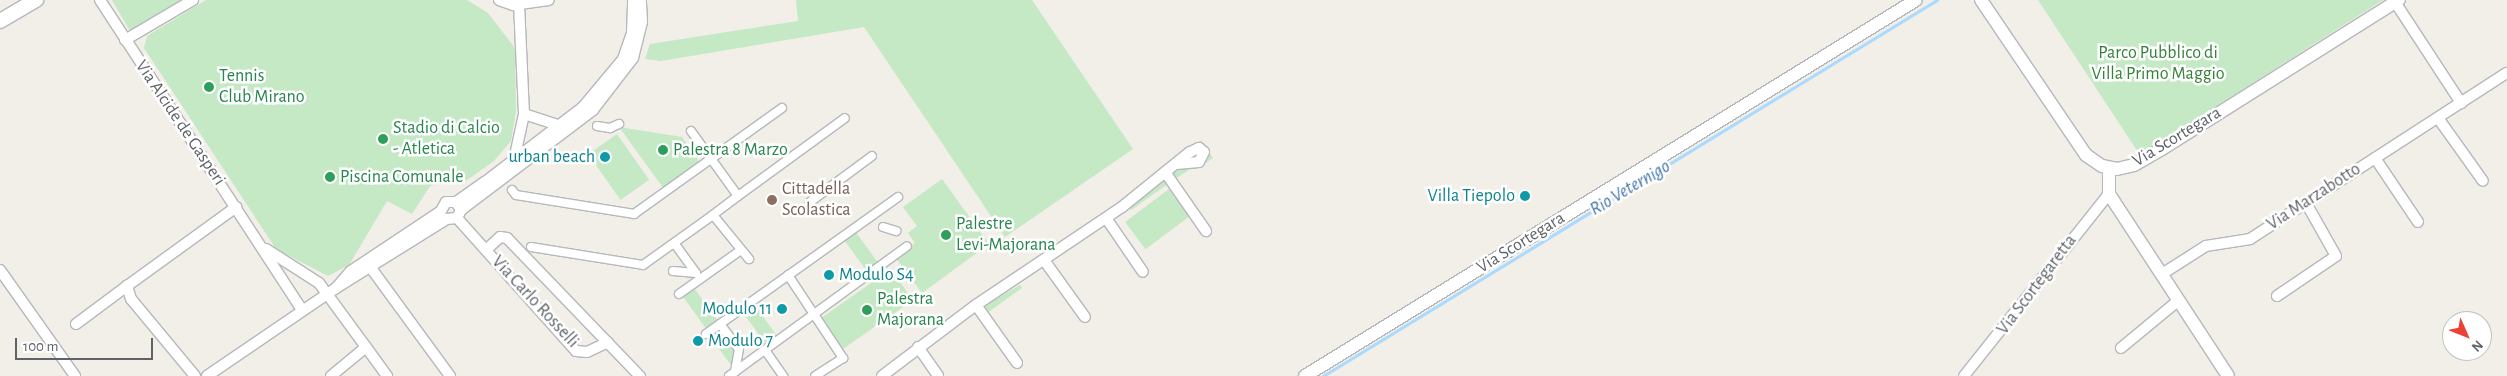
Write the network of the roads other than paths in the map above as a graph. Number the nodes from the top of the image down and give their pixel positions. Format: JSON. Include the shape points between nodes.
{"nodes":[{"id":1,"x":36,"y":0,"type":"edge"},
{"id":2,"x":100,"y":0,"type":"edge"},
{"id":3,"x":193,"y":0,"type":"edge"},
{"id":4,"x":499,"y":0,"type":"edge"},
{"id":5,"x":548,"y":0,"type":"edge"},
{"id":6,"x":633,"y":0,"type":"edge"},
{"id":7,"x":641,"y":0,"type":"edge"},
{"id":8,"x":1916,"y":0,"type":"edge"},
{"id":9,"x":1981,"y":0,"type":"edge"},
{"id":10,"x":2397,"y":1,"type":"edge"},
{"id":11,"x":519,"y":5,"type":"junction"},
{"id":12,"x":0,"y":21,"type":"edge"},
{"id":13,"x":126,"y":40,"type":"junction"},
{"id":14,"x":2506,"y":77,"type":"edge"},
{"id":15,"x":2462,"y":103,"type":"junction"},
{"id":16,"x":782,"y":108,"type":"dead end"},
{"id":17,"x":524,"y":114,"type":"junction"},
{"id":18,"x":845,"y":118,"type":"dead end"},
{"id":19,"x":2438,"y":118,"type":"junction"},
{"id":20,"x":619,"y":124,"type":"dead end"},
{"id":21,"x":560,"y":126,"type":"junction"},
{"id":22,"x":597,"y":126,"type":"dead end"},
{"id":23,"x":691,"y":131,"type":"dead end"},
{"id":24,"x":872,"y":156,"type":"dead end"},
{"id":25,"x":2375,"y":158,"type":"junction"},
{"id":26,"x":711,"y":159,"type":"junction"},
{"id":27,"x":514,"y":160,"type":"junction"},
{"id":28,"x":1176,"y":164,"type":"dead end"},
{"id":29,"x":2109,"y":168,"type":"junction"},
{"id":30,"x":1165,"y":172,"type":"junction"},
{"id":31,"x":2483,"y":181,"type":"dead end"},
{"id":32,"x":512,"y":190,"type":"dead end"},
{"id":33,"x":2109,"y":194,"type":"junction"},
{"id":34,"x":738,"y":196,"type":"junction"},
{"id":35,"x":898,"y":197,"type":"dead end"},
{"id":36,"x":810,"y":202,"type":"dead end"},
{"id":37,"x":2306,"y":203,"type":"junction"},
{"id":38,"x":236,"y":207,"type":"junction"},
{"id":39,"x":458,"y":210,"type":"junction"},
{"id":40,"x":444,"y":215,"type":"junction"},
{"id":41,"x":713,"y":215,"type":"junction"},
{"id":42,"x":1106,"y":218,"type":"junction"},
{"id":43,"x":2418,"y":222,"type":"dead end"},
{"id":44,"x":883,"y":227,"type":"dead end"},
{"id":45,"x":896,"y":231,"type":"dead end"},
{"id":46,"x":1206,"y":231,"type":"dead end"},
{"id":47,"x":674,"y":243,"type":"junction"},
{"id":48,"x":261,"y":246,"type":"junction"},
{"id":49,"x":907,"y":246,"type":"dead end"},
{"id":50,"x":531,"y":247,"type":"dead end"},
{"id":51,"x":486,"y":250,"type":"junction"},
{"id":52,"x":741,"y":250,"type":"junction"},
{"id":53,"x":749,"y":259,"type":"dead end"},
{"id":54,"x":1044,"y":260,"type":"junction"},
{"id":55,"x":368,"y":265,"type":"junction"},
{"id":56,"x":0,"y":270,"type":"edge"},
{"id":57,"x":673,"y":271,"type":"dead end"},
{"id":58,"x":1144,"y":272,"type":"dead end"},
{"id":59,"x":2162,"y":274,"type":"junction"},
{"id":60,"x":788,"y":276,"type":"junction"},
{"id":61,"x":126,"y":286,"type":"junction"},
{"id":62,"x":327,"y":294,"type":"junction"},
{"id":63,"x":679,"y":294,"type":"dead end"},
{"id":64,"x":2277,"y":296,"type":"dead end"},
{"id":65,"x":2179,"y":300,"type":"junction"},
{"id":66,"x":976,"y":305,"type":"junction"},
{"id":67,"x":303,"y":311,"type":"junction"},
{"id":68,"x":815,"y":313,"type":"junction"},
{"id":69,"x":1085,"y":317,"type":"dead end"},
{"id":70,"x":76,"y":324,"type":"dead end"},
{"id":71,"x":720,"y":324,"type":"junction"},
{"id":72,"x":706,"y":334,"type":"dead end"},
{"id":73,"x":608,"y":342,"type":"junction"},
{"id":74,"x":366,"y":347,"type":"junction"},
{"id":75,"x":918,"y":347,"type":"junction"},
{"id":76,"x":2121,"y":348,"type":"dead end"},
{"id":77,"x":765,"y":350,"type":"junction"},
{"id":78,"x":1017,"y":363,"type":"dead end"},
{"id":79,"x":732,"y":374,"type":"edge"},
{"id":80,"x":75,"y":376,"type":"edge"},
{"id":81,"x":195,"y":376,"type":"edge"},
{"id":82,"x":206,"y":376,"type":"edge"},
{"id":83,"x":331,"y":376,"type":"edge"},
{"id":84,"x":387,"y":376,"type":"edge"},
{"id":85,"x":450,"y":376,"type":"edge"},
{"id":86,"x":640,"y":376,"type":"edge"},
{"id":87,"x":783,"y":376,"type":"edge"},
{"id":88,"x":815,"y":376,"type":"edge"},
{"id":89,"x":882,"y":376,"type":"edge"},
{"id":90,"x":938,"y":376,"type":"edge"},
{"id":91,"x":1305,"y":376,"type":"edge"},
{"id":92,"x":1964,"y":376,"type":"edge"},
{"id":93,"x":2228,"y":376,"type":"edge"}],
"edges":[{"from":1,"to":12,"type":"main road"},
{"from":2,"to":13,"type":"street","name":"Via Alcide de Gasperi"},
{"from":3,"to":13,"type":"street"},
{"from":4,"to":11,"type":"street"},
{"from":5,"to":11,"type":"street"},
{"from":6,"to":21,"type":"street","via":[[632,32],[623,59],[596,95]]},
{"from":7,"to":39,"type":"street","via":[[642,22],[633,58],[593,110]]},
{"from":8,"to":91,"type":"street","name":"Via Scortegara"},
{"from":9,"to":29,"type":"street","name":"Via Scortegara","via":[[2086,155]]},
{"from":10,"to":15,"type":"street"},
{"from":10,"to":29,"type":"street","name":"Via Scortegara","via":[[2134,166]]},
{"from":11,"to":17,"type":"street"},
{"from":13,"to":38,"type":"street","name":"Via Alcide de Gasperi"},
{"from":14,"to":15,"type":"street","name":"Via Marzabotto"},
{"from":15,"to":19,"type":"street","name":"Via Marzabotto"},
{"from":16,"to":26,"type":"street"},
{"from":17,"to":21,"type":"street"},
{"from":17,"to":27,"type":"street"},
{"from":18,"to":34,"type":"street"},
{"from":19,"to":25,"type":"street","name":"Via Marzabotto"},
{"from":19,"to":31,"type":"street"},
{"from":20,"to":22,"type":"street","via":[[610,128]]},
{"from":21,"to":27,"type":"street"},
{"from":23,"to":26,"type":"street"},
{"from":24,"to":36,"type":"street"},
{"from":25,"to":37,"type":"street","name":"Via Marzabotto"},
{"from":25,"to":43,"type":"street"},
{"from":26,"to":32,"type":"street","via":[[634,214],[516,195]]},
{"from":26,"to":34,"type":"street"},
{"from":27,"to":39,"type":"street"},
{"from":28,"to":30,"type":"street"},
{"from":29,"to":33,"type":"street"},
{"from":30,"to":42,"type":"street"},
{"from":30,"to":46,"type":"street"},
{"from":33,"to":59,"type":"street"},
{"from":33,"to":92,"type":"street","name":"Via Scortegaretta"},
{"from":34,"to":41,"type":"street"},
{"from":35,"to":60,"type":"street"},
{"from":37,"to":59,"type":"street","name":"Via Marzabotto","via":[[2244,242],[2206,246]]},
{"from":37,"to":64,"type":"street","via":[[2336,256]]},
{"from":38,"to":48,"type":"street","name":"Via Alcide de Gasperi"},
{"from":38,"to":61,"type":"street"},
{"from":39,"to":40,"type":"street"},
{"from":39,"to":40,"type":"street","via":[[446,202]]},
{"from":39,"to":51,"type":"street","name":"Via Carlo Rosselli"},
{"from":40,"to":55,"type":"street"},
{"from":41,"to":47,"type":"street"},
{"from":41,"to":52,"type":"street"},
{"from":42,"to":54,"type":"street"},
{"from":42,"to":58,"type":"street"},
{"from":44,"to":45,"type":"street"},
{"from":47,"to":50,"type":"street","via":[[643,265]]},
{"from":47,"to":57,"type":"street","via":[[696,273]]},
{"from":48,"to":62,"type":"street","name":"Via Alcide de Gasperi","via":[[319,283]]},
{"from":48,"to":67,"type":"street","name":"Via Alcide de Gasperi"},
{"from":49,"to":68,"type":"street"},
{"from":51,"to":73,"type":"street","name":"Via Carlo Rosselli","via":[[576,350],[587,352]]},
{"from":51,"to":73,"type":"street","via":[[500,237],[508,238]]},
{"from":52,"to":53,"type":"street"},
{"from":52,"to":63,"type":"street"},
{"from":54,"to":66,"type":"street"},
{"from":54,"to":69,"type":"street"},
{"from":55,"to":62,"type":"street"},
{"from":55,"to":85,"type":"street"},
{"from":56,"to":80,"type":"street"},
{"from":59,"to":65,"type":"street"},
{"from":60,"to":68,"type":"street"},
{"from":60,"to":71,"type":"street"},
{"from":61,"to":70,"type":"street"},
{"from":61,"to":81,"type":"street","via":[[131,298]]},
{"from":62,"to":67,"type":"street"},
{"from":62,"to":74,"type":"street","name":"Via Alcide de Gasperi"},
{"from":65,"to":76,"type":"street"},
{"from":65,"to":93,"type":"street"},
{"from":66,"to":75,"type":"street"},
{"from":66,"to":78,"type":"street"},
{"from":67,"to":82,"type":"street"},
{"from":68,"to":77,"type":"street"},
{"from":68,"to":88,"type":"street","via":[[843,358]]},
{"from":71,"to":72,"type":"street"},
{"from":71,"to":79,"type":"street","via":[[739,349]]},
{"from":73,"to":86,"type":"street","name":"Via Carlo Rosselli"},
{"from":74,"to":83,"type":"street"},
{"from":74,"to":84,"type":"street","name":"Via Alcide de Gasperi"},
{"from":75,"to":89,"type":"street"},
{"from":75,"to":90,"type":"street"},
{"from":77,"to":79,"type":"street"},
{"from":77,"to":87,"type":"street"}]}
